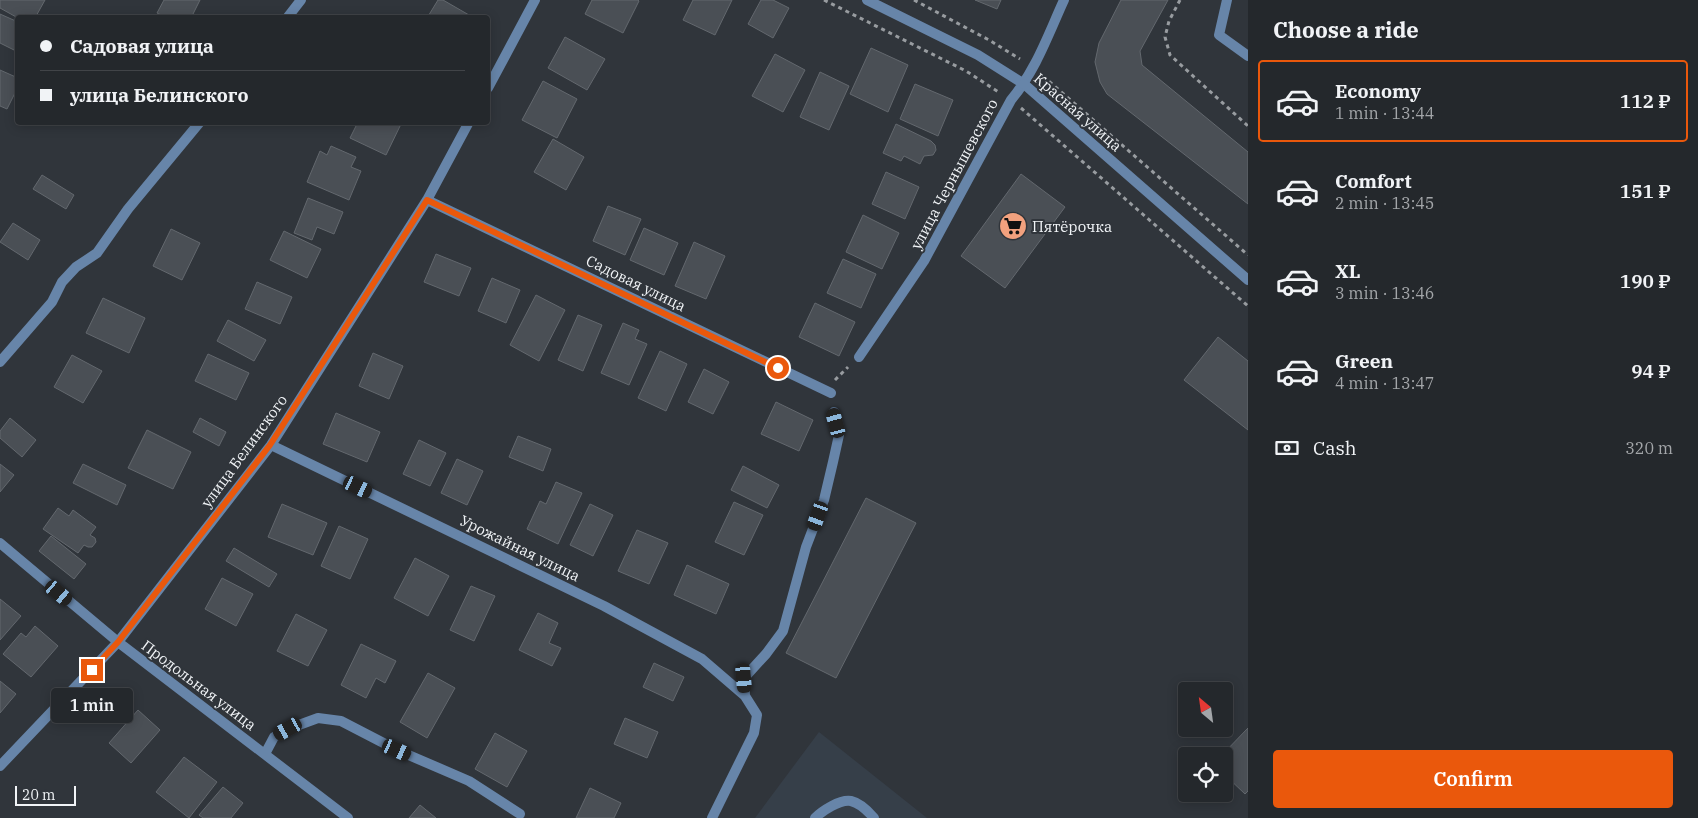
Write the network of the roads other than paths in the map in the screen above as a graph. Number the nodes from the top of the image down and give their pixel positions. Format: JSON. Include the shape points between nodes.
{"nodes":[{"id":1,"x":301,"y":0,"type":"edge"},
{"id":2,"x":535,"y":0,"type":"edge"},
{"id":3,"x":867,"y":0,"type":"edge"},
{"id":4,"x":1064,"y":0,"type":"edge"},
{"id":5,"x":1227,"y":0,"type":"edge"},
{"id":6,"x":289,"y":15,"type":"edge"},
{"id":7,"x":1248,"y":56,"type":"edge"},
{"id":8,"x":490,"y":84,"type":"edge"},
{"id":9,"x":1024,"y":84,"type":"junction"},
{"id":10,"x":198,"y":125,"type":"edge"},
{"id":11,"x":467,"y":125,"type":"edge"},
{"id":12,"x":427,"y":200,"type":"junction"},
{"id":13,"x":1248,"y":279,"type":"edge"},
{"id":14,"x":858,"y":357,"type":"dead end"},
{"id":15,"x":0,"y":362,"type":"edge"},
{"id":16,"x":831,"y":393,"type":"dead end"},
{"id":17,"x":834,"y":412,"type":"dead end"},
{"id":18,"x":270,"y":445,"type":"junction"},
{"id":19,"x":0,"y":543,"type":"edge"},
{"id":20,"x":118,"y":642,"type":"junction"},
{"id":21,"x":745,"y":696,"type":"junction"},
{"id":22,"x":265,"y":754,"type":"junction"},
{"id":23,"x":0,"y":766,"type":"edge"},
{"id":24,"x":520,"y":814,"type":"dead end"},
{"id":25,"x":348,"y":818,"type":"edge"},
{"id":26,"x":712,"y":818,"type":"edge"},
{"id":27,"x":815,"y":818,"type":"edge"},
{"id":28,"x":874,"y":818,"type":"edge"}],
"edges":[{"from":1,"to":6,"type":"street"},
{"from":2,"to":8,"type":"street"},
{"from":3,"to":9,"type":"street","name":"Красная улица","via":[[978,55]]},
{"from":4,"to":9,"type":"street","name":"улица Чернышевского"},
{"from":5,"to":7,"type":"street","via":[[1219,35]]},
{"from":9,"to":13,"type":"street","name":"Красная улица"},
{"from":9,"to":14,"type":"street","name":"улица Чернышевского","via":[[1011,100],[924,261]]},
{"from":10,"to":15,"type":"street","via":[[128,209],[97,253],[76,267],[62,282],[52,302]]},
{"from":11,"to":12,"type":"street","name":"улица Белинского"},
{"from":12,"to":16,"type":"street","name":"Садовая улица"},
{"from":12,"to":18,"type":"street","name":"улица Белинского"},
{"from":17,"to":21,"type":"street","via":[[839,435],[833,462],[783,631],[744,678]]},
{"from":18,"to":20,"type":"street","name":"улица Белинского"},
{"from":18,"to":21,"type":"street","name":"Урожайная улица","via":[[604,606],[702,659]]},
{"from":19,"to":20,"type":"street","name":"Продольная улица"},
{"from":20,"to":22,"type":"street","name":"Продольная улица"},
{"from":20,"to":23,"type":"street","name":"улица Белинского"},
{"from":21,"to":26,"type":"street","via":[[757,716],[754,734]]},
{"from":22,"to":24,"type":"street","name":"Продольная улица","via":[[274,737],[288,729],[318,718],[341,721],[469,781]]},
{"from":22,"to":25,"type":"street","name":"Продольная улица"},
{"from":27,"to":28,"type":"street","via":[[835,804],[850,801],[866,809]]}]}
